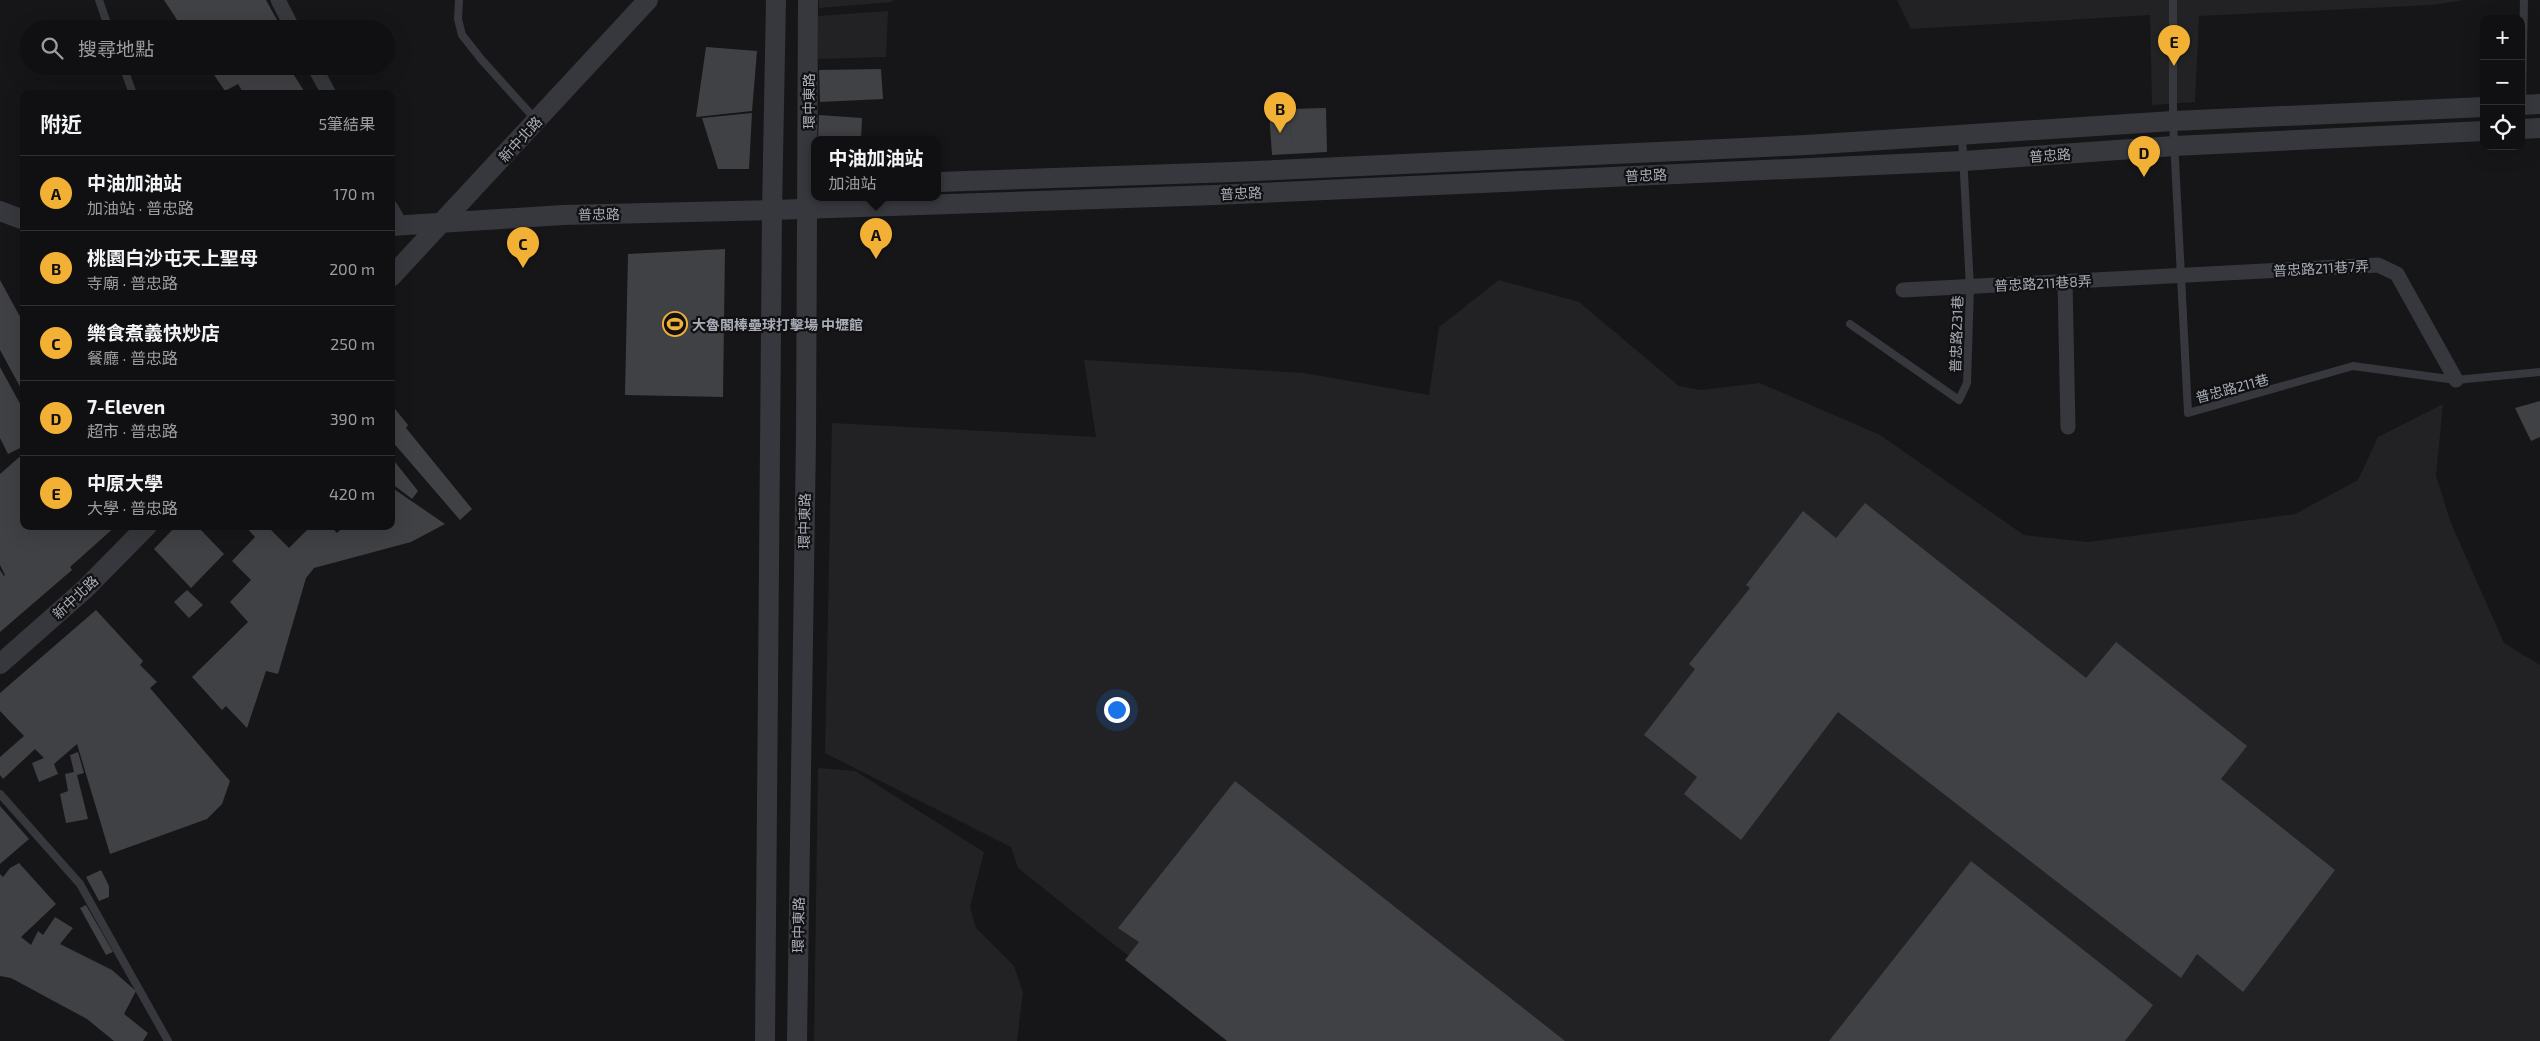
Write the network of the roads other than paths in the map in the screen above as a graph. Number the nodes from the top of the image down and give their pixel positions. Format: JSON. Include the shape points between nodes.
{"nodes":[{"id":1,"x":99,"y":0,"type":"edge"},
{"id":2,"x":278,"y":0,"type":"edge"},
{"id":3,"x":459,"y":0,"type":"edge"},
{"id":4,"x":648,"y":0,"type":"edge"},
{"id":5,"x":776,"y":0,"type":"edge"},
{"id":6,"x":808,"y":0,"type":"edge"},
{"id":7,"x":2173,"y":0,"type":"edge"},
{"id":8,"x":2524,"y":0,"type":"edge"},
{"id":9,"x":106,"y":20,"type":"edge"},
{"id":10,"x":288,"y":20,"type":"edge"},
{"id":11,"x":126,"y":75,"type":"edge"},
{"id":12,"x":319,"y":75,"type":"edge"},
{"id":13,"x":132,"y":90,"type":"edge"},
{"id":14,"x":327,"y":90,"type":"edge"},
{"id":15,"x":2528,"y":105,"type":"edge"},
{"id":16,"x":2480,"y":107,"type":"edge"},
{"id":17,"x":537,"y":121,"type":"junction"},
{"id":18,"x":2173,"y":122,"type":"junction"},
{"id":19,"x":2540,"y":128,"type":"edge"},
{"id":20,"x":2525,"y":129,"type":"edge"},
{"id":21,"x":2480,"y":131,"type":"edge"},
{"id":22,"x":1962,"y":134,"type":"junction"},
{"id":23,"x":813,"y":136,"type":"edge"},
{"id":24,"x":2174,"y":146,"type":"junction"},
{"id":25,"x":1964,"y":161,"type":"junction"},
{"id":26,"x":941,"y":182,"type":"edge"},
{"id":27,"x":941,"y":200,"type":"edge"},
{"id":28,"x":915,"y":201,"type":"edge"},
{"id":29,"x":815,"y":203,"type":"edge"},
{"id":30,"x":772,"y":210,"type":"junction"},
{"id":31,"x":0,"y":211,"type":"edge"},
{"id":32,"x":20,"y":218,"type":"edge"},
{"id":33,"x":395,"y":220,"type":"edge"},
{"id":34,"x":442,"y":224,"type":"junction"},
{"id":35,"x":395,"y":273,"type":"edge"},
{"id":36,"x":2182,"y":276,"type":"junction"},
{"id":37,"x":2065,"y":282,"type":"junction"},
{"id":38,"x":1970,"y":287,"type":"junction"},
{"id":39,"x":1903,"y":290,"type":"dead end"},
{"id":40,"x":1850,"y":324,"type":"dead end"},
{"id":41,"x":2540,"y":372,"type":"edge"},
{"id":42,"x":2456,"y":380,"type":"junction"},
{"id":43,"x":2068,"y":427,"type":"dead end"},
{"id":44,"x":143,"y":530,"type":"edge"},
{"id":45,"x":0,"y":664,"type":"edge"},
{"id":46,"x":0,"y":794,"type":"edge"},
{"id":47,"x":168,"y":1041,"type":"edge"},
{"id":48,"x":765,"y":1041,"type":"edge"},
{"id":49,"x":797,"y":1041,"type":"edge"}],
"edges":[{"from":1,"to":9,"type":"lane"},
{"from":2,"to":10,"type":"street"},
{"from":3,"to":17,"type":"lane","via":[[458,19],[462,35]]},
{"from":4,"to":17,"type":"street","name":"新中北路"},
{"from":5,"to":30,"type":"street"},
{"from":6,"to":23,"type":"street","name":"環中東路"},
{"from":7,"to":18,"type":"lane","name":"普忠路211巷"},
{"from":8,"to":15,"type":"lane"},
{"from":11,"to":13,"type":"lane"},
{"from":12,"to":14,"type":"street"},
{"from":16,"to":18,"type":"street","name":"普忠路"},
{"from":17,"to":34,"type":"street","name":"新中北路"},
{"from":18,"to":22,"type":"street","name":"普忠路"},
{"from":18,"to":24,"type":"lane","name":"普忠路211巷"},
{"from":19,"to":20,"type":"street"},
{"from":21,"to":24,"type":"street","name":"普忠路"},
{"from":22,"to":25,"type":"lane","name":"普忠路231巷"},
{"from":22,"to":26,"type":"street","name":"普忠路","via":[[1796,146]]},
{"from":24,"to":25,"type":"street","name":"普忠路"},
{"from":24,"to":36,"type":"lane","name":"普忠路211巷"},
{"from":25,"to":27,"type":"street","name":"普忠路","via":[[1215,195]]},
{"from":25,"to":38,"type":"lane","name":"普忠路231巷"},
{"from":28,"to":29,"type":"street","name":"普忠路"},
{"from":29,"to":30,"type":"street","name":"普忠路"},
{"from":29,"to":49,"type":"street","name":"環中東路"},
{"from":30,"to":34,"type":"street","name":"普忠路","via":[[563,215]]},
{"from":30,"to":48,"type":"street"},
{"from":31,"to":32,"type":"street"},
{"from":33,"to":34,"type":"street","name":"普忠路"},
{"from":34,"to":35,"type":"street","name":"新中北路"},
{"from":36,"to":37,"type":"street","name":"普忠路211巷8弄"},
{"from":36,"to":42,"type":"street","name":"普忠路211巷7弄","via":[[2378,265],[2397,274]]},
{"from":36,"to":42,"type":"lane","name":"普忠路211巷","via":[[2188,413],[2353,366]]},
{"from":37,"to":38,"type":"street","name":"普忠路211巷8弄"},
{"from":37,"to":43,"type":"street"},
{"from":38,"to":39,"type":"street","name":"普忠路211巷8弄"},
{"from":38,"to":40,"type":"lane","name":"普忠路231巷","via":[[1967,384],[1959,400]]},
{"from":41,"to":42,"type":"lane","name":"普忠路211巷"},
{"from":44,"to":45,"type":"street","name":"新中北路","via":[[84,589]]},
{"from":46,"to":47,"type":"lane","via":[[80,884]]}]}
